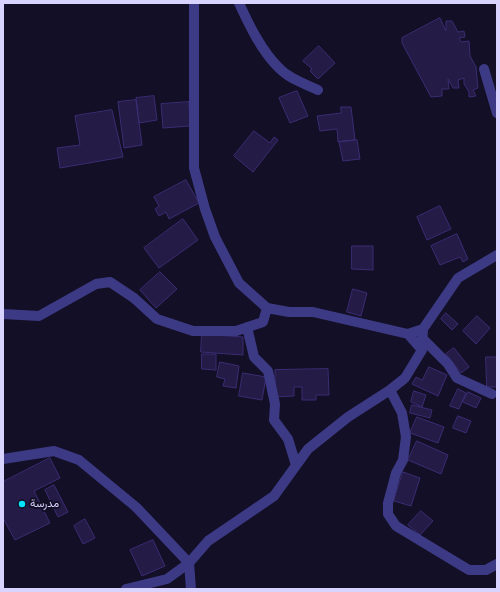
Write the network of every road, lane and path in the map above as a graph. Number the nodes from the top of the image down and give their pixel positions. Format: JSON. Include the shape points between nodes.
{"nodes":[{"id":1,"x":194,"y":3,"type":"edge"},
{"id":2,"x":239,"y":3,"type":"edge"},
{"id":3,"x":484,"y":69,"type":"dead end"},
{"id":4,"x":318,"y":90,"type":"dead end"},
{"id":5,"x":497,"y":113,"type":"edge"},
{"id":6,"x":497,"y":255,"type":"edge"},
{"id":7,"x":267,"y":308,"type":"junction"},
{"id":8,"x":3,"y":315,"type":"edge"},
{"id":9,"x":247,"y":327,"type":"junction"},
{"id":10,"x":408,"y":334,"type":"junction"},
{"id":11,"x":423,"y":334,"type":"junction"},
{"id":12,"x":422,"y":350,"type":"junction"},
{"id":13,"x":390,"y":390,"type":"junction"},
{"id":14,"x":492,"y":394,"type":"dead end"},
{"id":15,"x":3,"y":459,"type":"edge"},
{"id":16,"x":296,"y":465,"type":"junction"},
{"id":17,"x":189,"y":563,"type":"junction"},
{"id":18,"x":497,"y":564,"type":"edge"},
{"id":19,"x":126,"y":589,"type":"edge"},
{"id":20,"x":191,"y":589,"type":"edge"}],
"edges":[{"from":1,"to":7,"type":"street","via":[[194,168],[215,236],[239,283]]},
{"from":2,"to":4,"type":"street","via":[[253,34],[279,69]]},
{"from":3,"to":5,"type":"street"},
{"from":6,"to":11,"type":"street","via":[[458,278]]},
{"from":7,"to":9,"type":"street","via":[[263,322]]},
{"from":7,"to":10,"type":"street","via":[[289,312],[313,312]]},
{"from":8,"to":9,"type":"street","via":[[39,316],[96,284],[110,282],[134,298],[157,319],[193,330],[236,331]]},
{"from":9,"to":16,"type":"street","via":[[254,357],[268,371],[275,404],[274,420],[288,439]]},
{"from":10,"to":11,"type":"street"},
{"from":10,"to":12,"type":"street"},
{"from":11,"to":12,"type":"street"},
{"from":11,"to":14,"type":"street","via":[[457,378]]},
{"from":12,"to":13,"type":"street","via":[[405,378]]},
{"from":13,"to":16,"type":"street","via":[[348,417],[308,449]]},
{"from":13,"to":18,"type":"street","via":[[402,413],[406,437],[403,460],[396,473],[388,514],[396,526],[469,570],[486,570]]},
{"from":15,"to":17,"type":"street","via":[[54,451],[79,460],[136,507]]},
{"from":16,"to":17,"type":"street","via":[[274,496],[208,541]]},
{"from":17,"to":19,"type":"street","via":[[167,579]]},
{"from":17,"to":20,"type":"street"}]}
